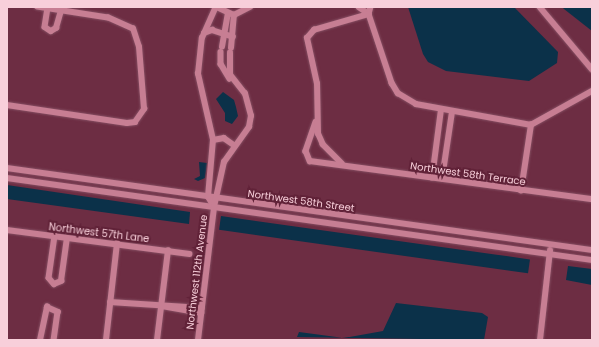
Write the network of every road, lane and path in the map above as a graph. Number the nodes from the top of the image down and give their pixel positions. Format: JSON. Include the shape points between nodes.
{"nodes":[{"id":1,"x":38,"y":7,"type":"edge"},
{"id":2,"x":84,"y":7,"type":"edge"},
{"id":3,"x":216,"y":7,"type":"edge"},
{"id":4,"x":250,"y":7,"type":"edge"},
{"id":5,"x":359,"y":7,"type":"edge"},
{"id":6,"x":371,"y":7,"type":"edge"},
{"id":7,"x":540,"y":7,"type":"edge"},
{"id":8,"x":48,"y":8,"type":"junction"},
{"id":9,"x":69,"y":9,"type":"edge"},
{"id":10,"x":61,"y":10,"type":"junction"},
{"id":11,"x":82,"y":13,"type":"junction"},
{"id":12,"x":231,"y":14,"type":"junction"},
{"id":13,"x":369,"y":14,"type":"junction"},
{"id":14,"x":204,"y":33,"type":"junction"},
{"id":15,"x":223,"y":35,"type":"junction"},
{"id":16,"x":233,"y":37,"type":"junction"},
{"id":17,"x":592,"y":69,"type":"edge"},
{"id":18,"x":237,"y":84,"type":"junction"},
{"id":19,"x":592,"y":91,"type":"edge"},
{"id":20,"x":7,"y":105,"type":"edge"},
{"id":21,"x":441,"y":110,"type":"junction"},
{"id":22,"x":452,"y":112,"type":"junction"},
{"id":23,"x":316,"y":122,"type":"junction"},
{"id":24,"x":531,"y":124,"type":"junction"},
{"id":25,"x":213,"y":140,"type":"junction"},
{"id":26,"x":234,"y":145,"type":"junction"},
{"id":27,"x":342,"y":164,"type":"junction"},
{"id":28,"x":7,"y":168,"type":"edge"},
{"id":29,"x":7,"y":178,"type":"edge"},
{"id":30,"x":432,"y":178,"type":"junction"},
{"id":31,"x":442,"y":179,"type":"junction"},
{"id":32,"x":521,"y":191,"type":"junction"},
{"id":33,"x":208,"y":197,"type":"junction"},
{"id":34,"x":219,"y":199,"type":"junction"},
{"id":35,"x":592,"y":199,"type":"edge"},
{"id":36,"x":214,"y":207,"type":"junction"},
{"id":37,"x":7,"y":230,"type":"edge"},
{"id":38,"x":55,"y":236,"type":"junction"},
{"id":39,"x":67,"y":238,"type":"junction"},
{"id":40,"x":117,"y":244,"type":"junction"},
{"id":41,"x":551,"y":245,"type":"junction"},
{"id":42,"x":592,"y":250,"type":"edge"},
{"id":43,"x":168,"y":251,"type":"junction"},
{"id":44,"x":189,"y":254,"type":"dead end"},
{"id":45,"x":550,"y":254,"type":"junction"},
{"id":46,"x":592,"y":260,"type":"edge"},
{"id":47,"x":110,"y":302,"type":"junction"},
{"id":48,"x":162,"y":306,"type":"junction"},
{"id":49,"x":202,"y":310,"type":"junction"},
{"id":50,"x":40,"y":340,"type":"edge"},
{"id":51,"x":54,"y":340,"type":"edge"},
{"id":52,"x":106,"y":340,"type":"edge"},
{"id":53,"x":158,"y":340,"type":"edge"},
{"id":54,"x":198,"y":340,"type":"edge"},
{"id":55,"x":540,"y":340,"type":"edge"}],
"edges":[{"from":1,"to":8,"type":"street"},
{"from":2,"to":11,"type":"street"},
{"from":3,"to":12,"type":"street"},
{"from":3,"to":14,"type":"street"},
{"from":4,"to":12,"type":"street"},
{"from":5,"to":13,"type":"street"},
{"from":6,"to":13,"type":"street"},
{"from":7,"to":17,"type":"street"},
{"from":8,"to":10,"type":"street"},
{"from":8,"to":10,"type":"street","via":[[45,27],[50,31],[58,25]]},
{"from":9,"to":10,"type":"street"},
{"from":9,"to":11,"type":"street"},
{"from":11,"to":20,"type":"street","via":[[108,18],[133,29],[140,47],[144,109],[135,122]]},
{"from":12,"to":15,"type":"street","name":"Northwest 112th Avenue"},
{"from":12,"to":16,"type":"street","name":"Northwest 112th Avenue"},
{"from":13,"to":21,"type":"street","via":[[398,93],[416,104]]},
{"from":13,"to":23,"type":"street","via":[[314,30],[307,38],[317,84]]},
{"from":14,"to":15,"type":"street","via":[[212,30]]},
{"from":14,"to":25,"type":"street","via":[[198,74]]},
{"from":15,"to":16,"type":"street"},
{"from":15,"to":18,"type":"street","name":"Northwest 112th Avenue","via":[[221,50],[227,76]]},
{"from":16,"to":18,"type":"street","name":"Northwest 112th Avenue","via":[[230,75]]},
{"from":18,"to":26,"type":"street","name":"Northwest 112th Avenue","via":[[246,94],[251,116],[249,127]]},
{"from":19,"to":24,"type":"street"},
{"from":21,"to":22,"type":"street"},
{"from":21,"to":30,"type":"street"},
{"from":22,"to":24,"type":"street"},
{"from":22,"to":31,"type":"street"},
{"from":23,"to":27,"type":"street","via":[[323,145]]},
{"from":23,"to":27,"type":"street","name":"Northwest 58th Terrace","via":[[307,157],[310,161]]},
{"from":24,"to":32,"type":"street"},
{"from":25,"to":26,"type":"street","via":[[224,138]]},
{"from":25,"to":33,"type":"street"},
{"from":26,"to":34,"type":"street","name":"Northwest 112th Avenue","via":[[224,162]]},
{"from":27,"to":30,"type":"street","name":"Northwest 58th Terrace"},
{"from":28,"to":33,"type":"street","name":"Northwest 58th Street"},
{"from":29,"to":36,"type":"street","name":"Northwest 58th Street"},
{"from":30,"to":31,"type":"street","name":"Northwest 58th Terrace"},
{"from":31,"to":32,"type":"street","name":"Northwest 58th Terrace"},
{"from":32,"to":35,"type":"street","name":"Northwest 58th Terrace"},
{"from":33,"to":34,"type":"street","name":"Northwest 58th Street"},
{"from":33,"to":36,"type":"street","name":"Northwest 112th Avenue"},
{"from":34,"to":36,"type":"street","name":"Northwest 112th Avenue"},
{"from":34,"to":41,"type":"street","name":"Northwest 58th Street"},
{"from":36,"to":45,"type":"street","name":"Northwest 58th Street"},
{"from":36,"to":49,"type":"street","name":"Northwest 112th Avenue"},
{"from":37,"to":38,"type":"street","name":"Northwest 57th Lane"},
{"from":38,"to":39,"type":"street","name":"Northwest 57th Lane"},
{"from":38,"to":39,"type":"street","via":[[49,278],[54,284],[61,281]]},
{"from":39,"to":40,"type":"street","name":"Northwest 57th Lane"},
{"from":40,"to":43,"type":"street","name":"Northwest 57th Lane"},
{"from":40,"to":47,"type":"street"},
{"from":41,"to":42,"type":"street","name":"Northwest 58th Street"},
{"from":41,"to":45,"type":"street"},
{"from":43,"to":44,"type":"street","name":"Northwest 57th Lane"},
{"from":43,"to":48,"type":"street"},
{"from":45,"to":46,"type":"street","name":"Northwest 58th Street"},
{"from":45,"to":55,"type":"street"},
{"from":47,"to":48,"type":"street"},
{"from":47,"to":52,"type":"street"},
{"from":48,"to":49,"type":"street"},
{"from":48,"to":53,"type":"street"},
{"from":49,"to":54,"type":"street","name":"Northwest 112th Avenue"},
{"from":50,"to":51,"type":"street","via":[[44,310],[52,308],[58,312]]}]}
